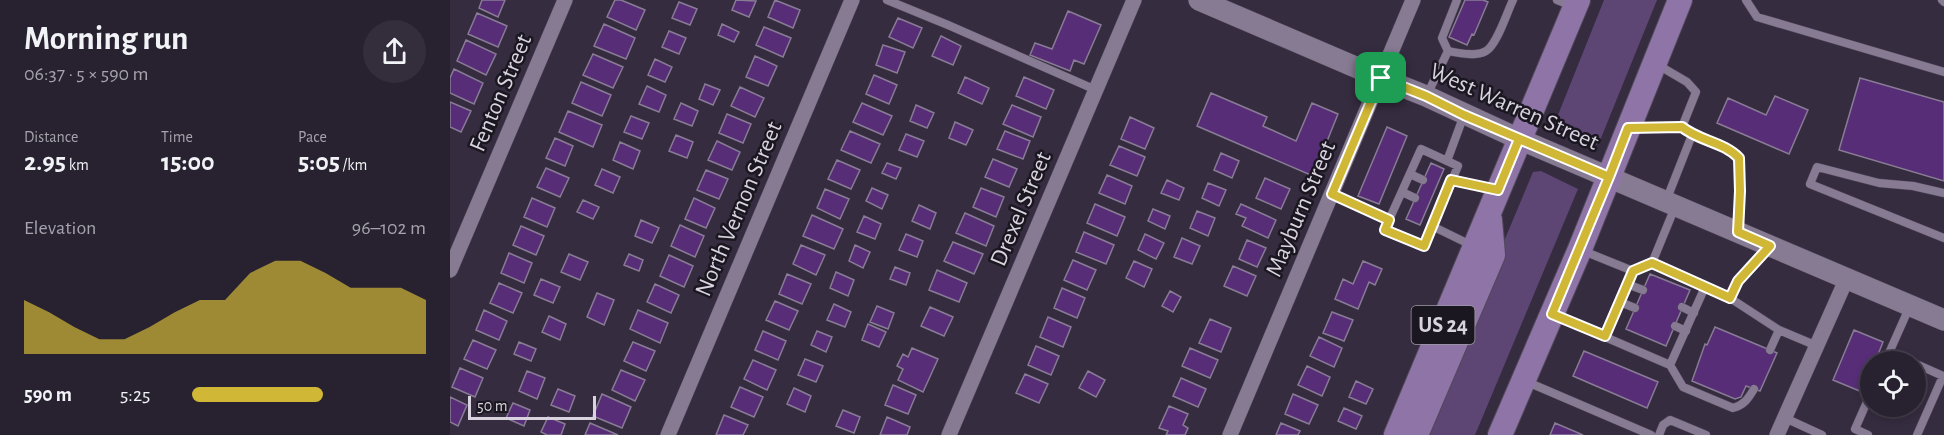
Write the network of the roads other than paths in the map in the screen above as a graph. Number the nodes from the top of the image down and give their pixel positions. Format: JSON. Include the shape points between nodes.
{"nodes":[{"id":1,"x":565,"y":0,"type":"edge"},
{"id":2,"x":852,"y":0,"type":"edge"},
{"id":3,"x":887,"y":0,"type":"edge"},
{"id":4,"x":1134,"y":0,"type":"edge"},
{"id":5,"x":1199,"y":0,"type":"edge"},
{"id":6,"x":1413,"y":0,"type":"edge"},
{"id":7,"x":1457,"y":0,"type":"edge"},
{"id":8,"x":1513,"y":0,"type":"edge"},
{"id":9,"x":1680,"y":0,"type":"edge"},
{"id":10,"x":1746,"y":0,"type":"edge"},
{"id":11,"x":1570,"y":3,"type":"edge"},
{"id":12,"x":1448,"y":51,"type":"junction"},
{"id":13,"x":1655,"y":62,"type":"junction"},
{"id":14,"x":1944,"y":72,"type":"edge"},
{"id":15,"x":1381,"y":78,"type":"junction"},
{"id":16,"x":1096,"y":90,"type":"junction"},
{"id":17,"x":1426,"y":96,"type":"junction"},
{"id":18,"x":1464,"y":115,"type":"junction"},
{"id":19,"x":1682,"y":127,"type":"junction"},
{"id":20,"x":1628,"y":128,"type":"junction"},
{"id":21,"x":1692,"y":135,"type":"junction"},
{"id":22,"x":1519,"y":139,"type":"junction"},
{"id":23,"x":1447,"y":161,"type":"junction"},
{"id":24,"x":1410,"y":174,"type":"junction"},
{"id":25,"x":1609,"y":177,"type":"junction"},
{"id":26,"x":1423,"y":180,"type":"dead end"},
{"id":27,"x":1451,"y":180,"type":"junction"},
{"id":28,"x":1437,"y":186,"type":"dead end"},
{"id":29,"x":1498,"y":190,"type":"junction"},
{"id":30,"x":1447,"y":191,"type":"junction"},
{"id":31,"x":1402,"y":192,"type":"junction"},
{"id":32,"x":1944,"y":193,"type":"edge"},
{"id":33,"x":1332,"y":194,"type":"junction"},
{"id":34,"x":1415,"y":198,"type":"dead end"},
{"id":35,"x":1671,"y":203,"type":"junction"},
{"id":36,"x":1430,"y":204,"type":"dead end"},
{"id":37,"x":1439,"y":208,"type":"junction"},
{"id":38,"x":1490,"y":214,"type":"junction"},
{"id":39,"x":1389,"y":220,"type":"junction"},
{"id":40,"x":1432,"y":226,"type":"junction"},
{"id":41,"x":1738,"y":232,"type":"junction"},
{"id":42,"x":1944,"y":238,"type":"edge"},
{"id":43,"x":1770,"y":246,"type":"junction"},
{"id":44,"x":1476,"y":247,"type":"junction"},
{"id":45,"x":1580,"y":249,"type":"junction"},
{"id":46,"x":1652,"y":263,"type":"junction"},
{"id":47,"x":450,"y":270,"type":"edge"},
{"id":48,"x":1633,"y":271,"type":"junction"},
{"id":49,"x":1846,"y":280,"type":"junction"},
{"id":50,"x":1627,"y":284,"type":"junction"},
{"id":51,"x":1705,"y":287,"type":"junction"},
{"id":52,"x":1643,"y":290,"type":"dead end"},
{"id":53,"x":1730,"y":298,"type":"junction"},
{"id":54,"x":1620,"y":302,"type":"junction"},
{"id":55,"x":1910,"y":306,"type":"junction"},
{"id":56,"x":1635,"y":308,"type":"dead end"},
{"id":57,"x":1682,"y":308,"type":"dead end"},
{"id":58,"x":1694,"y":313,"type":"junction"},
{"id":59,"x":1552,"y":314,"type":"junction"},
{"id":60,"x":1944,"y":320,"type":"edge"},
{"id":61,"x":1675,"y":326,"type":"dead end"},
{"id":62,"x":1779,"y":330,"type":"junction"},
{"id":63,"x":1686,"y":331,"type":"junction"},
{"id":64,"x":1605,"y":336,"type":"junction"},
{"id":65,"x":1816,"y":346,"type":"junction"},
{"id":66,"x":1770,"y":350,"type":"dead end"},
{"id":67,"x":1890,"y":351,"type":"edge"},
{"id":68,"x":1670,"y":364,"type":"junction"},
{"id":69,"x":1926,"y":368,"type":"edge"},
{"id":70,"x":1944,"y":374,"type":"edge"},
{"id":71,"x":1524,"y":380,"type":"junction"},
{"id":72,"x":1754,"y":389,"type":"dead end"},
{"id":73,"x":1860,"y":417,"type":"edge"},
{"id":74,"x":1785,"y":418,"type":"junction"},
{"id":75,"x":1854,"y":432,"type":"edge"},
{"id":76,"x":668,"y":435,"type":"edge"},
{"id":77,"x":949,"y":435,"type":"edge"},
{"id":78,"x":1230,"y":435,"type":"edge"},
{"id":79,"x":1396,"y":435,"type":"edge"},
{"id":80,"x":1416,"y":435,"type":"edge"},
{"id":81,"x":1500,"y":435,"type":"edge"},
{"id":82,"x":1651,"y":435,"type":"edge"},
{"id":83,"x":1659,"y":435,"type":"edge"},
{"id":84,"x":1706,"y":435,"type":"edge"},
{"id":85,"x":1777,"y":435,"type":"edge"},
{"id":86,"x":1822,"y":435,"type":"edge"},
{"id":87,"x":1868,"y":435,"type":"edge"},
{"id":88,"x":1917,"y":435,"type":"edge"}],
"edges":[{"from":1,"to":47,"type":"street","name":"Fenton Street"},
{"from":2,"to":76,"type":"street","name":"North Vernon Street"},
{"from":3,"to":16,"type":"lane"},
{"from":4,"to":16,"type":"street","name":"Drexel Street"},
{"from":5,"to":15,"type":"main road","name":"West Warren Street"},
{"from":6,"to":15,"type":"street","name":"Mayburn Street"},
{"from":7,"to":12,"type":"lane","via":[[1442,38]]},
{"from":8,"to":12,"type":"lane","via":[[1492,47],[1469,54]]},
{"from":9,"to":13,"type":"main road"},
{"from":10,"to":14,"type":"lane","via":[[1757,17]]},
{"from":11,"to":22,"type":"main road","number":"US 24"},
{"from":12,"to":17,"type":"lane"},
{"from":13,"to":19,"type":"lane","via":[[1696,92]]},
{"from":13,"to":20,"type":"main road"},
{"from":15,"to":17,"type":"main road","name":"West Warren Street"},
{"from":15,"to":33,"type":"street","name":"Mayburn Street"},
{"from":16,"to":77,"type":"street","name":"Drexel Street"},
{"from":17,"to":18,"type":"main road","name":"West Warren Street"},
{"from":18,"to":22,"type":"main road","name":"West Warren Street"},
{"from":18,"to":23,"type":"lane"},
{"from":19,"to":20,"type":"lane"},
{"from":19,"to":21,"type":"lane"},
{"from":20,"to":25,"type":"main road"},
{"from":21,"to":35,"type":"lane"},
{"from":21,"to":41,"type":"lane","via":[[1732,150],[1739,158]]},
{"from":22,"to":25,"type":"main road","name":"West Warren Street"},
{"from":22,"to":29,"type":"main road","number":"US 24"},
{"from":23,"to":24,"type":"lane","via":[[1420,149]]},
{"from":23,"to":27,"type":"lane","via":[[1458,166]]},
{"from":24,"to":26,"type":"lane"},
{"from":24,"to":31,"type":"lane"},
{"from":25,"to":35,"type":"main road","name":"West Warren Street"},
{"from":25,"to":45,"type":"main road"},
{"from":27,"to":29,"type":"lane"},
{"from":27,"to":30,"type":"lane"},
{"from":28,"to":30,"type":"lane"},
{"from":29,"to":38,"type":"main road","number":"US 24"},
{"from":30,"to":37,"type":"lane"},
{"from":31,"to":34,"type":"lane"},
{"from":31,"to":39,"type":"lane"},
{"from":32,"to":42,"type":"lane","via":[[1879,183],[1817,167],[1810,184]]},
{"from":33,"to":39,"type":"lane"},
{"from":33,"to":78,"type":"street","name":"Mayburn Street"},
{"from":35,"to":41,"type":"main road","name":"West Warren Street"},
{"from":35,"to":46,"type":"lane"},
{"from":36,"to":37,"type":"lane"},
{"from":37,"to":40,"type":"lane"},
{"from":38,"to":44,"type":"main road","number":"US 24"},
{"from":38,"to":80,"type":"main road","via":[[1493,255]]},
{"from":39,"to":40,"type":"lane","via":[[1385,230],[1424,246]]},
{"from":40,"to":44,"type":"lane"},
{"from":41,"to":43,"type":"main road","name":"West Warren Street"},
{"from":43,"to":49,"type":"main road","name":"West Warren Street"},
{"from":43,"to":53,"type":"lane","via":[[1738,281]]},
{"from":44,"to":79,"type":"main road","number":"US 24"},
{"from":45,"to":48,"type":"lane"},
{"from":45,"to":59,"type":"main road"},
{"from":46,"to":48,"type":"lane"},
{"from":46,"to":51,"type":"lane"},
{"from":48,"to":50,"type":"lane"},
{"from":49,"to":55,"type":"main road","name":"West Warren Street"},
{"from":49,"to":65,"type":"street"},
{"from":50,"to":52,"type":"lane"},
{"from":50,"to":54,"type":"lane"},
{"from":51,"to":53,"type":"lane"},
{"from":51,"to":58,"type":"lane"},
{"from":53,"to":62,"type":"lane"},
{"from":54,"to":56,"type":"lane"},
{"from":54,"to":64,"type":"lane"},
{"from":55,"to":60,"type":"main road","name":"West Warren Street"},
{"from":55,"to":67,"type":"lane"},
{"from":57,"to":58,"type":"lane"},
{"from":58,"to":63,"type":"lane"},
{"from":59,"to":64,"type":"lane"},
{"from":59,"to":71,"type":"main road"},
{"from":61,"to":63,"type":"lane"},
{"from":62,"to":65,"type":"lane"},
{"from":62,"to":66,"type":"lane"},
{"from":63,"to":68,"type":"lane"},
{"from":64,"to":68,"type":"lane"},
{"from":65,"to":74,"type":"street"},
{"from":68,"to":72,"type":"lane","via":[[1683,387],[1733,408],[1741,406]]},
{"from":69,"to":70,"type":"lane"},
{"from":70,"to":88,"type":"lane"},
{"from":71,"to":81,"type":"main road"},
{"from":71,"to":82,"type":"lane"},
{"from":73,"to":75,"type":"lane"},
{"from":74,"to":85,"type":"street"},
{"from":74,"to":86,"type":"lane"},
{"from":75,"to":87,"type":"lane"},
{"from":83,"to":84,"type":"lane","via":[[1670,420]]}]}
